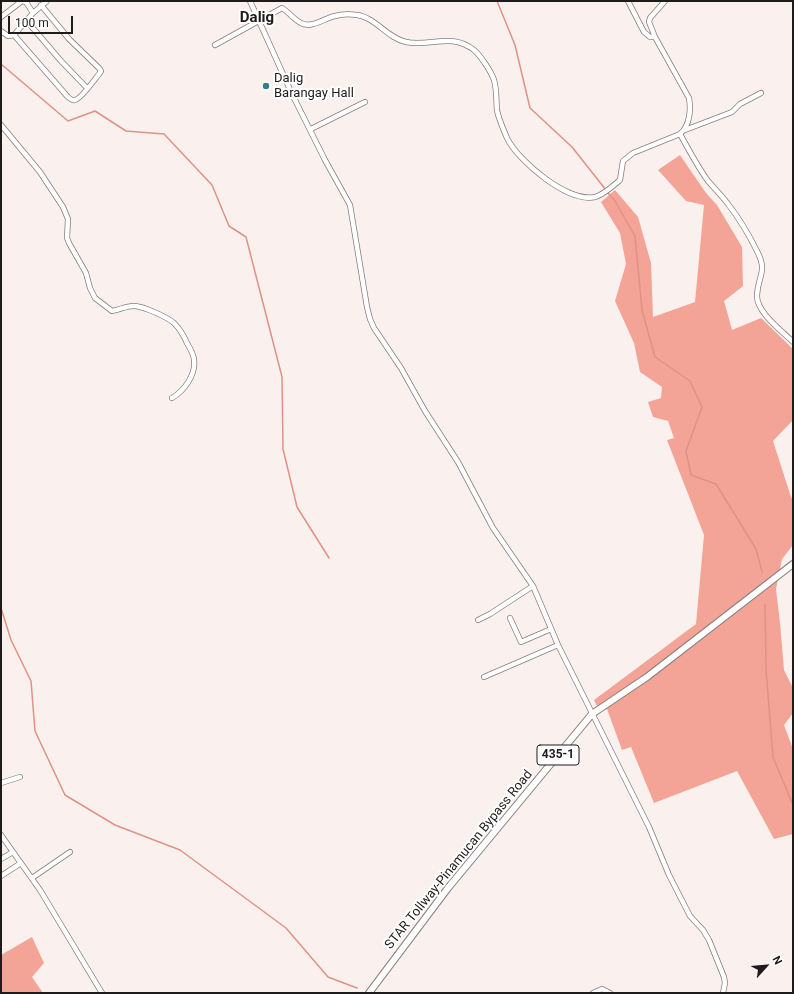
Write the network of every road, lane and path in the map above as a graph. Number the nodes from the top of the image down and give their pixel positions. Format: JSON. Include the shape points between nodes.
{"nodes":[{"id":1,"x":47,"y":1,"type":"edge"},
{"id":2,"x":250,"y":1,"type":"edge"},
{"id":3,"x":628,"y":1,"type":"edge"},
{"id":4,"x":665,"y":1,"type":"edge"},
{"id":5,"x":41,"y":5,"type":"junction"},
{"id":6,"x":33,"y":12,"type":"junction"},
{"id":7,"x":1,"y":17,"type":"edge"},
{"id":8,"x":26,"y":20,"type":"junction"},
{"id":9,"x":259,"y":20,"type":"junction"},
{"id":10,"x":1,"y":31,"type":"edge"},
{"id":11,"x":14,"y":35,"type":"junction"},
{"id":12,"x":655,"y":37,"type":"junction"},
{"id":13,"x":215,"y":45,"type":"dead end"},
{"id":14,"x":87,"y":88,"type":"junction"},
{"id":15,"x":761,"y":93,"type":"dead end"},
{"id":16,"x":365,"y":102,"type":"dead end"},
{"id":17,"x":1,"y":125,"type":"edge"},
{"id":18,"x":310,"y":129,"type":"junction"},
{"id":19,"x":685,"y":130,"type":"junction"},
{"id":20,"x":680,"y":134,"type":"junction"},
{"id":21,"x":793,"y":342,"type":"edge"},
{"id":22,"x":172,"y":398,"type":"dead end"},
{"id":23,"x":793,"y":564,"type":"edge"},
{"id":24,"x":533,"y":586,"type":"junction"},
{"id":25,"x":510,"y":618,"type":"dead end"},
{"id":26,"x":478,"y":620,"type":"dead end"},
{"id":27,"x":550,"y":630,"type":"junction"},
{"id":28,"x":558,"y":645,"type":"junction"},
{"id":29,"x":484,"y":676,"type":"dead end"},
{"id":30,"x":592,"y":714,"type":"junction"},
{"id":31,"x":20,"y":777,"type":"dead end"},
{"id":32,"x":1,"y":783,"type":"edge"},
{"id":33,"x":1,"y":835,"type":"edge"},
{"id":34,"x":13,"y":852,"type":"junction"},
{"id":35,"x":70,"y":852,"type":"dead end"},
{"id":36,"x":1,"y":859,"type":"edge"},
{"id":37,"x":21,"y":864,"type":"junction"},
{"id":38,"x":1,"y":876,"type":"edge"},
{"id":39,"x":32,"y":878,"type":"junction"},
{"id":40,"x":102,"y":993,"type":"edge"},
{"id":41,"x":369,"y":993,"type":"edge"},
{"id":42,"x":593,"y":993,"type":"edge"},
{"id":43,"x":610,"y":993,"type":"edge"},
{"id":44,"x":722,"y":993,"type":"edge"}],
"edges":[{"from":1,"to":5,"type":"street"},
{"from":2,"to":9,"type":"street"},
{"from":3,"to":12,"type":"street","via":[[644,32],[650,37]]},
{"from":4,"to":12,"type":"street","via":[[650,18]]},
{"from":5,"to":6,"type":"street"},
{"from":5,"to":14,"type":"street","via":[[101,71]]},
{"from":6,"to":7,"type":"street","via":[[26,2],[22,1]]},
{"from":6,"to":8,"type":"street"},
{"from":8,"to":11,"type":"street"},
{"from":8,"to":14,"type":"street"},
{"from":9,"to":13,"type":"street"},
{"from":9,"to":18,"type":"street"},
{"from":9,"to":20,"type":"street","via":[[282,8],[302,24],[319,22],[334,16],[359,15],[396,40],[414,43],[462,43],[474,50],[482,59],[494,79],[497,110],[514,150],[546,180],[570,193],[595,197],[620,180],[623,161],[633,152]]},
{"from":10,"to":11,"type":"street","via":[[8,36]]},
{"from":11,"to":14,"type":"street","via":[[71,100],[76,100]]},
{"from":12,"to":19,"type":"street","via":[[689,98],[690,110]]},
{"from":15,"to":19,"type":"street","via":[[740,104],[732,112]]},
{"from":16,"to":18,"type":"street"},
{"from":17,"to":22,"type":"street","via":[[40,172],[63,207],[68,219],[69,244],[86,273],[95,298],[112,312],[137,306],[166,316],[181,331],[194,359],[194,368],[187,384]]},
{"from":18,"to":24,"type":"street","via":[[350,205],[367,307],[374,328],[458,462],[493,528]]},
{"from":19,"to":20,"type":"street"},
{"from":20,"to":21,"type":"street","via":[[708,180],[729,205],[757,250],[762,262],[758,300],[769,319]]},
{"from":23,"to":30,"type":"main road","name":"STAR Tollway-Pinamucan Bypass Road","number":"435-1","via":[[646,677]]},
{"from":24,"to":26,"type":"street"},
{"from":24,"to":27,"type":"street"},
{"from":25,"to":27,"type":"street","via":[[521,642]]},
{"from":27,"to":28,"type":"street"},
{"from":28,"to":29,"type":"street"},
{"from":28,"to":30,"type":"street"},
{"from":30,"to":41,"type":"main road","name":"STAR Tollway-Pinamucan Bypass Road","number":"435-1","via":[[448,888]]},
{"from":30,"to":44,"type":"street","via":[[650,827],[687,911],[709,940],[724,977]]},
{"from":31,"to":32,"type":"street"},
{"from":33,"to":34,"type":"street"},
{"from":34,"to":36,"type":"street"},
{"from":34,"to":37,"type":"street"},
{"from":35,"to":39,"type":"street"},
{"from":37,"to":38,"type":"street"},
{"from":37,"to":39,"type":"street"},
{"from":39,"to":40,"type":"street"},
{"from":42,"to":43,"type":"street","via":[[602,989]]}]}
